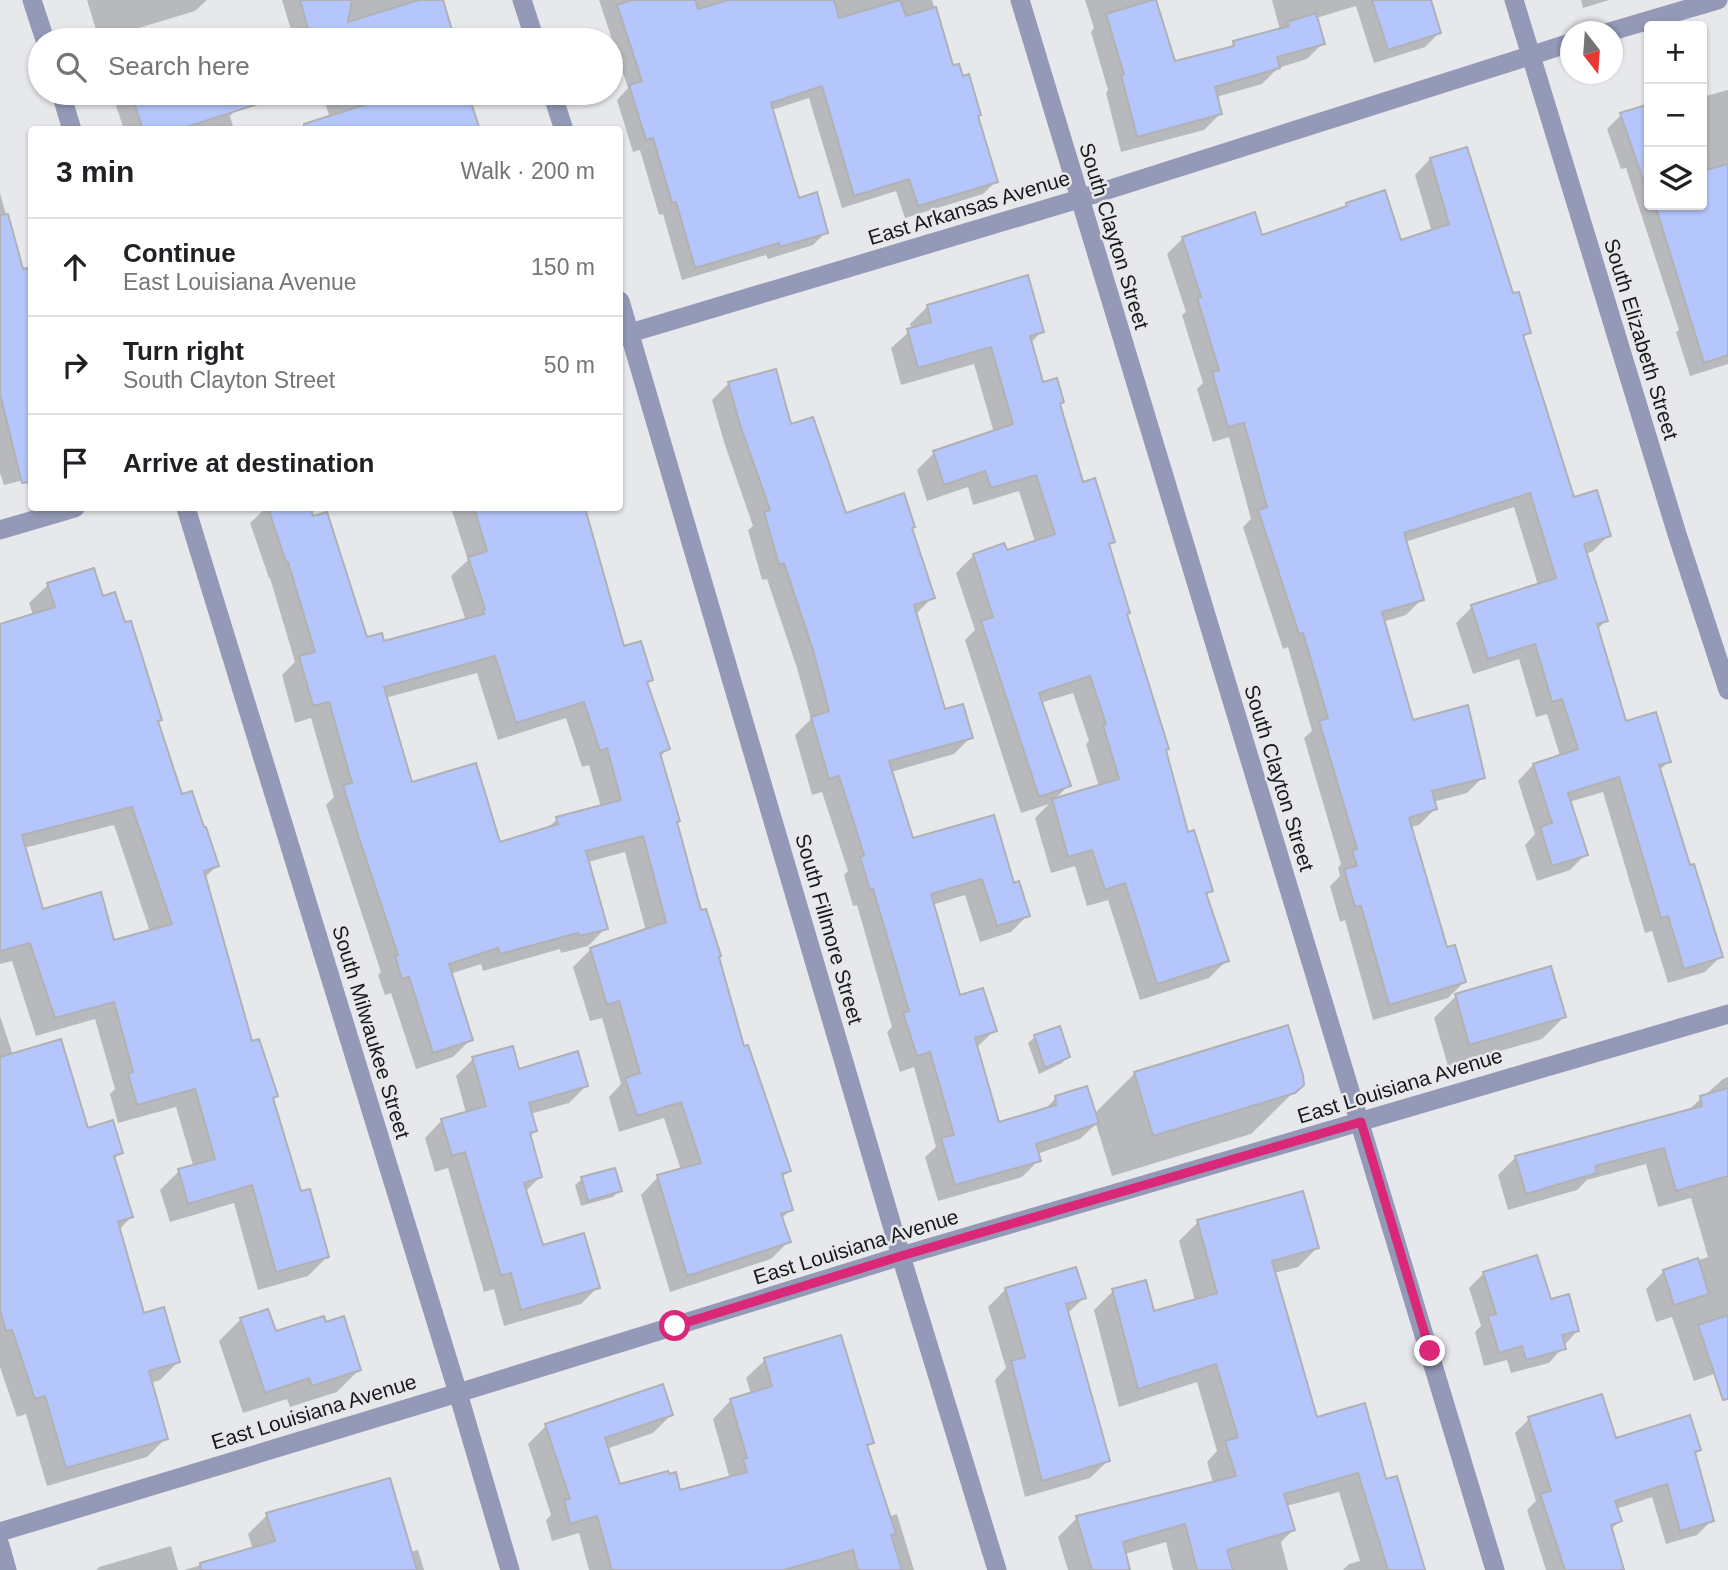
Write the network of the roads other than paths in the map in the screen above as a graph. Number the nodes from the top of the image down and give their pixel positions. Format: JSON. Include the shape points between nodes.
{"nodes":[{"id":1,"x":32,"y":0,"type":"edge"},
{"id":2,"x":522,"y":0,"type":"edge"},
{"id":3,"x":1020,"y":0,"type":"edge"},
{"id":4,"x":1514,"y":0,"type":"edge"},
{"id":5,"x":1718,"y":0,"type":"edge"},
{"id":6,"x":41,"y":28,"type":"edge"},
{"id":7,"x":531,"y":28,"type":"edge"},
{"id":8,"x":1623,"y":28,"type":"edge"},
{"id":9,"x":1560,"y":46,"type":"edge"},
{"id":10,"x":1530,"y":54,"type":"junction"},
{"id":11,"x":65,"y":105,"type":"edge"},
{"id":12,"x":556,"y":105,"type":"edge"},
{"id":13,"x":71,"y":126,"type":"edge"},
{"id":14,"x":563,"y":126,"type":"edge"},
{"id":15,"x":1079,"y":199,"type":"junction"},
{"id":16,"x":625,"y":334,"type":"edge"},
{"id":17,"x":65,"y":511,"type":"edge"},
{"id":18,"x":187,"y":511,"type":"edge"},
{"id":19,"x":0,"y":530,"type":"edge"},
{"id":20,"x":1728,"y":690,"type":"edge"},
{"id":21,"x":1728,"y":1014,"type":"edge"},
{"id":22,"x":1361,"y":1122,"type":"junction"},
{"id":23,"x":901,"y":1256,"type":"junction"},
{"id":24,"x":458,"y":1393,"type":"junction"},
{"id":25,"x":0,"y":1532,"type":"edge"},
{"id":26,"x":0,"y":1545,"type":"edge"},
{"id":27,"x":8,"y":1570,"type":"edge"},
{"id":28,"x":510,"y":1570,"type":"edge"},
{"id":29,"x":998,"y":1570,"type":"edge"},
{"id":30,"x":1495,"y":1570,"type":"edge"}],
"edges":[{"from":1,"to":6,"type":"street"},
{"from":2,"to":7,"type":"street"},
{"from":3,"to":15,"type":"street","name":"South Clayton Street"},
{"from":4,"to":10,"type":"street","name":"South Elizabeth Street"},
{"from":5,"to":8,"type":"street"},
{"from":9,"to":10,"type":"street","name":"East Arkansas Avenue"},
{"from":10,"to":15,"type":"street","name":"East Arkansas Avenue"},
{"from":10,"to":20,"type":"street","name":"South Elizabeth Street"},
{"from":11,"to":13,"type":"street"},
{"from":12,"to":14,"type":"street"},
{"from":15,"to":16,"type":"street","name":"East Arkansas Avenue"},
{"from":15,"to":22,"type":"street","name":"South Clayton Street"},
{"from":16,"to":23,"type":"street","name":"South Fillmore Street"},
{"from":17,"to":19,"type":"street"},
{"from":18,"to":24,"type":"street","name":"South Milwaukee Street"},
{"from":21,"to":22,"type":"street","name":"East Louisiana Avenue"},
{"from":22,"to":23,"type":"street","name":"East Louisiana Avenue"},
{"from":22,"to":30,"type":"street","name":"South Clayton Street"},
{"from":23,"to":24,"type":"street","name":"East Louisiana Avenue"},
{"from":23,"to":29,"type":"street","name":"South Fillmore Street"},
{"from":24,"to":25,"type":"street","name":"East Louisiana Avenue"},
{"from":24,"to":28,"type":"street","name":"South Milwaukee Street"},
{"from":26,"to":27,"type":"street"}]}
